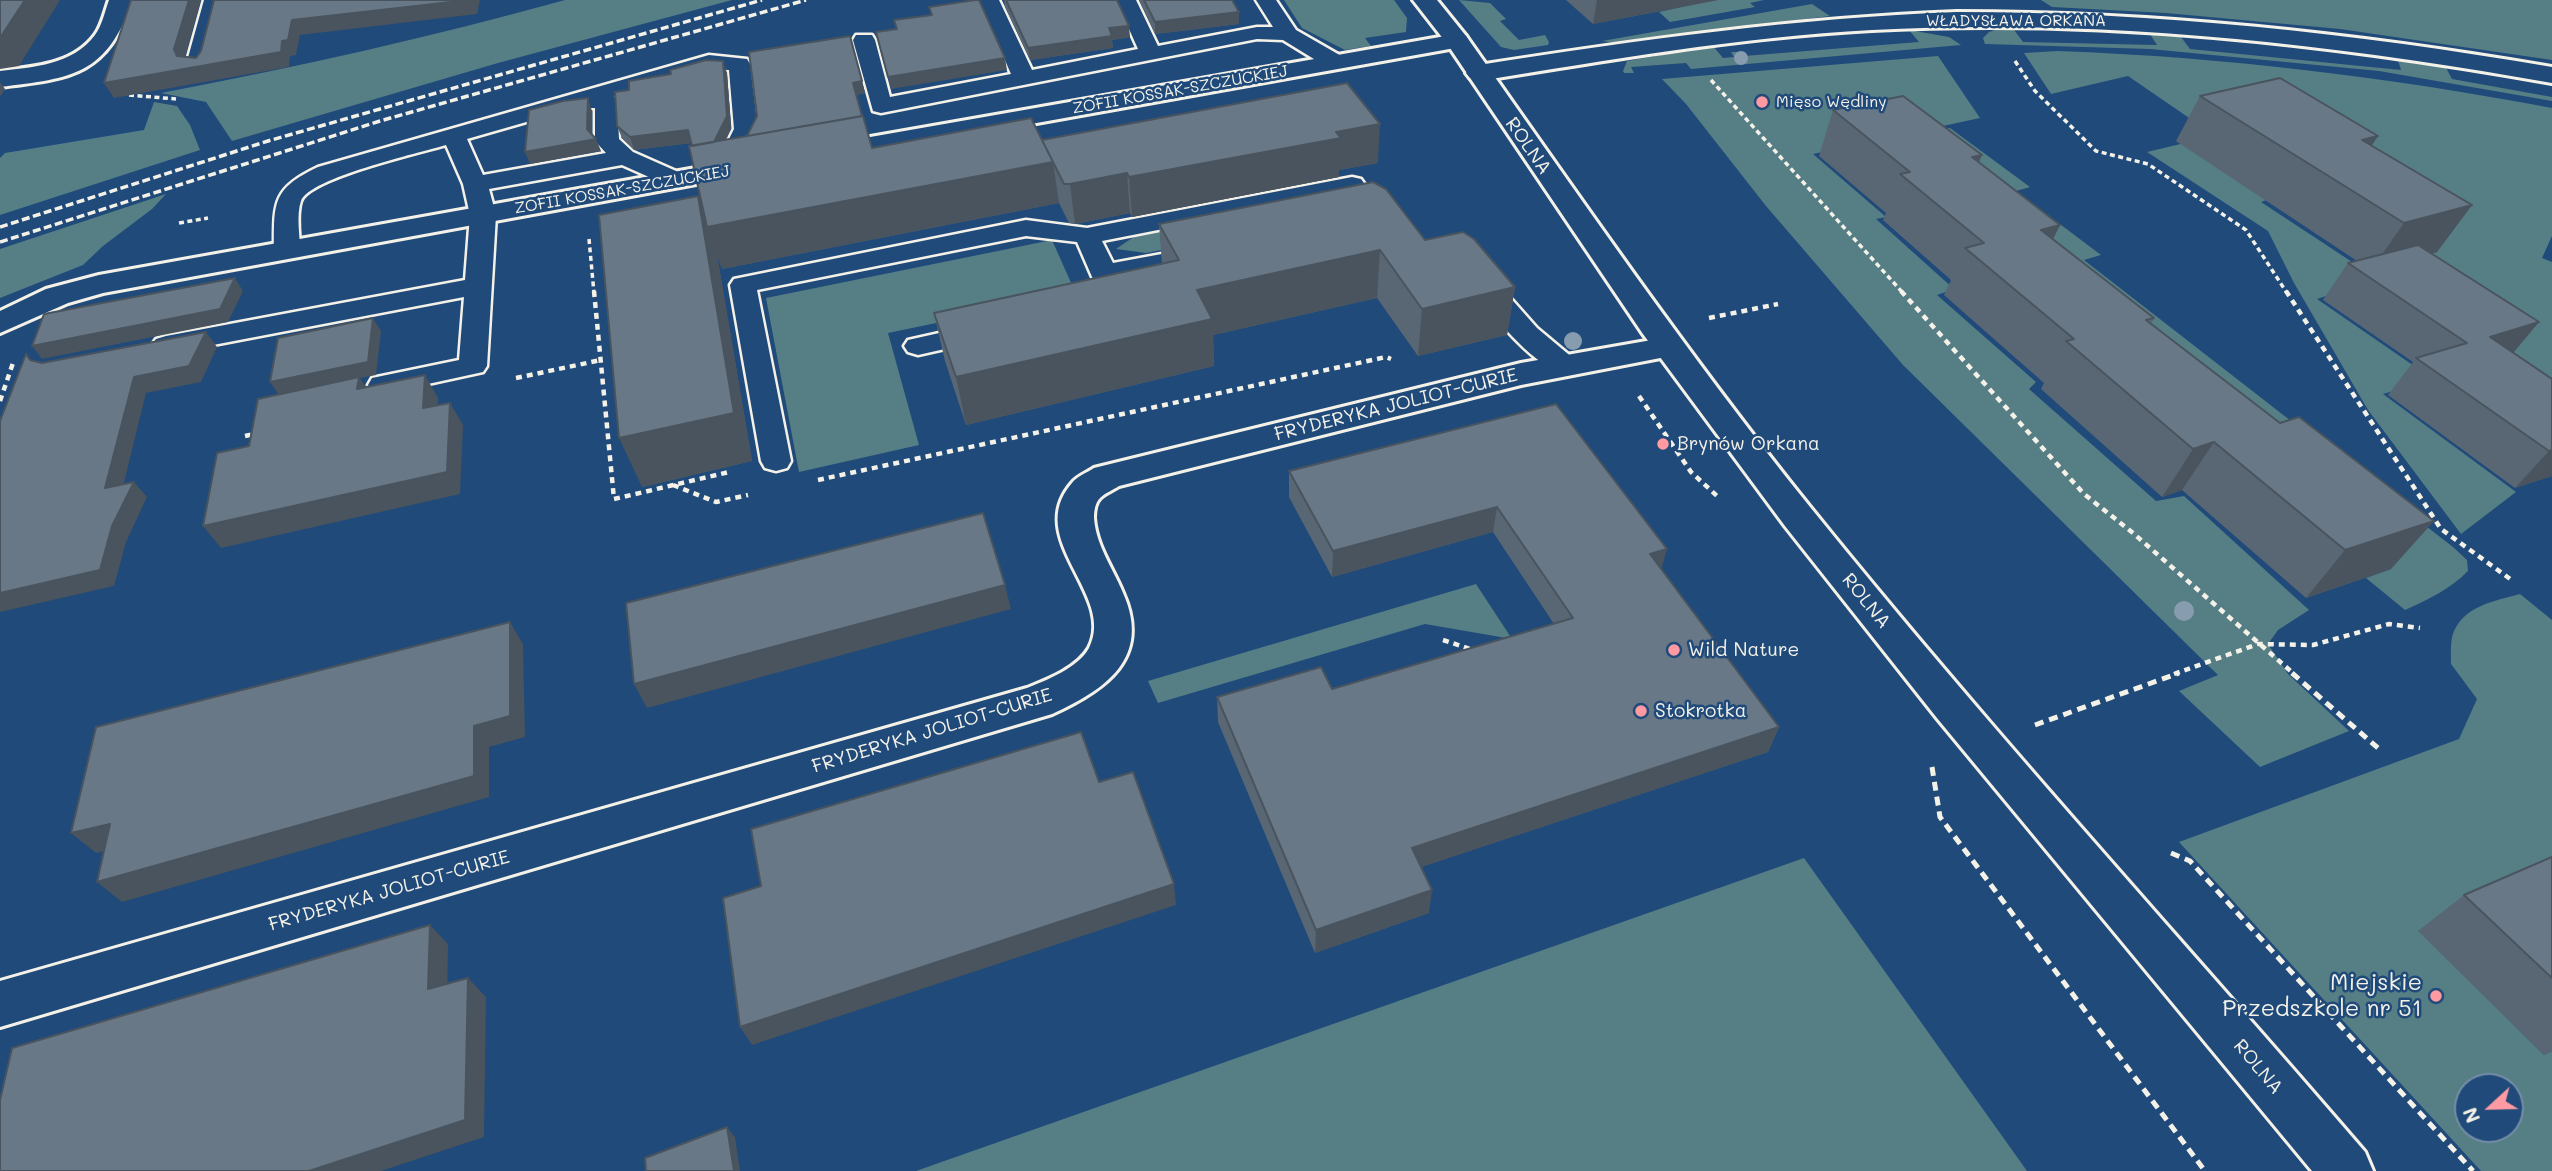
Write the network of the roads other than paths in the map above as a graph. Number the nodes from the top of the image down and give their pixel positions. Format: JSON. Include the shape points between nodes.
{"nodes":[{"id":1,"x":121,"y":0,"type":"edge"},
{"id":2,"x":214,"y":0,"type":"edge"},
{"id":3,"x":1126,"y":0,"type":"edge"},
{"id":4,"x":1266,"y":0,"type":"edge"},
{"id":5,"x":1425,"y":0,"type":"edge"},
{"id":6,"x":989,"y":2,"type":"edge"},
{"id":7,"x":1287,"y":34,"type":"junction"},
{"id":8,"x":864,"y":40,"type":"dead end"},
{"id":9,"x":1457,"y":41,"type":"junction"},
{"id":10,"x":1152,"y":53,"type":"junction"},
{"id":11,"x":1335,"y":62,"type":"junction"},
{"id":12,"x":197,"y":65,"type":"edge"},
{"id":13,"x":1479,"y":73,"type":"junction"},
{"id":14,"x":2552,"y":75,"type":"edge"},
{"id":15,"x":1024,"y":77,"type":"junction"},
{"id":16,"x":0,"y":79,"type":"edge"},
{"id":17,"x":570,"y":101,"type":"junction"},
{"id":18,"x":453,"y":135,"type":"junction"},
{"id":19,"x":625,"y":157,"type":"junction"},
{"id":20,"x":793,"y":159,"type":"edge"},
{"id":21,"x":766,"y":164,"type":"edge"},
{"id":22,"x":725,"y":171,"type":"junction"},
{"id":23,"x":676,"y":180,"type":"junction"},
{"id":24,"x":475,"y":184,"type":"junction"},
{"id":25,"x":483,"y":215,"type":"junction"},
{"id":26,"x":1375,"y":218,"type":"junction"},
{"id":27,"x":1348,"y":224,"type":"edge"},
{"id":28,"x":1398,"y":232,"type":"edge"},
{"id":29,"x":1087,"y":236,"type":"junction"},
{"id":30,"x":1230,"y":249,"type":"edge"},
{"id":31,"x":287,"y":250,"type":"junction"},
{"id":32,"x":1456,"y":265,"type":"edge"},
{"id":33,"x":1104,"y":273,"type":"junction"},
{"id":34,"x":478,"y":286,"type":"junction"},
{"id":35,"x":1078,"y":312,"type":"edge"},
{"id":36,"x":0,"y":323,"type":"edge"},
{"id":37,"x":1011,"y":326,"type":"edge"},
{"id":38,"x":1683,"y":334,"type":"junction"},
{"id":39,"x":918,"y":346,"type":"dead end"},
{"id":40,"x":136,"y":351,"type":"edge"},
{"id":41,"x":1564,"y":365,"type":"junction"},
{"id":42,"x":355,"y":391,"type":"edge"},
{"id":43,"x":776,"y":461,"type":"road end"},
{"id":44,"x":0,"y":1004,"type":"edge"},
{"id":45,"x":2344,"y":1170,"type":"edge"}],
"edges":[{"from":1,"to":16,"type":"street","via":[[105,38],[80,63]]},
{"from":2,"to":12,"type":"lane"},
{"from":3,"to":10,"type":"lane"},
{"from":4,"to":7,"type":"lane"},
{"from":5,"to":9,"type":"street","name":"ROLNA"},
{"from":6,"to":15,"type":"lane"},
{"from":7,"to":10,"type":"lane","via":[[1257,33]]},
{"from":7,"to":11,"type":"lane"},
{"from":8,"to":15,"type":"lane","via":[[881,106]]},
{"from":9,"to":11,"type":"street","name":"ZOFII KOSSAK-SZCZUCKIEJ"},
{"from":9,"to":13,"type":"street","name":"ROLNA"},
{"from":10,"to":15,"type":"lane"},
{"from":11,"to":20,"type":"street","name":"ZOFII KOSSAK-SZCZUCKIEJ"},
{"from":13,"to":14,"type":"street","name":"WŁADYSŁAWA ORKANA","via":[[1765,32],[1871,23],[2045,19],[2152,23],[2357,42]]},
{"from":13,"to":38,"type":"street","name":"ROLNA"},
{"from":17,"to":18,"type":"lane"},
{"from":17,"to":19,"type":"lane","via":[[606,100],[607,141]]},
{"from":17,"to":22,"type":"lane","via":[[709,62],[739,64],[746,129]]},
{"from":18,"to":24,"type":"lane"},
{"from":18,"to":31,"type":"lane","via":[[301,184],[285,208]]},
{"from":19,"to":23,"type":"lane"},
{"from":19,"to":24,"type":"lane"},
{"from":21,"to":22,"type":"street","name":"ZOFII KOSSAK-SZCZUCKIEJ"},
{"from":22,"to":23,"type":"street","name":"ZOFII KOSSAK-SZCZUCKIEJ"},
{"from":23,"to":25,"type":"street","name":"ZOFII KOSSAK-SZCZUCKIEJ"},
{"from":24,"to":25,"type":"lane"},
{"from":25,"to":31,"type":"street","name":"ZOFII KOSSAK-SZCZUCKIEJ"},
{"from":25,"to":34,"type":"lane"},
{"from":26,"to":27,"type":"lane"},
{"from":26,"to":28,"type":"lane"},
{"from":26,"to":29,"type":"lane","via":[[1352,184]]},
{"from":29,"to":33,"type":"lane"},
{"from":29,"to":43,"type":"lane","via":[[1026,228],[743,285]]},
{"from":30,"to":33,"type":"lane"},
{"from":31,"to":36,"type":"street","name":"ZOFII KOSSAK-SZCZUCKIEJ","via":[[99,284],[57,296]]},
{"from":32,"to":41,"type":"lane","via":[[1479,278],[1527,334]]},
{"from":33,"to":35,"type":"lane","via":[[1118,304]]},
{"from":34,"to":40,"type":"lane"},
{"from":34,"to":42,"type":"lane","via":[[474,366]]},
{"from":37,"to":39,"type":"lane"},
{"from":38,"to":41,"type":"street","name":"FRYDERYKA JOLIOT-CURIE"},
{"from":38,"to":45,"type":"street","name":"ROLNA","via":[[1724,422],[1904,649]]},
{"from":41,"to":44,"type":"street","name":"FRYDERYKA JOLIOT-CURIE","via":[[1107,477],[1096,484],[1085,492],[1079,506],[1076,532],[1114,616],[1115,637],[1107,656],[1090,671],[1037,702]]}]}
